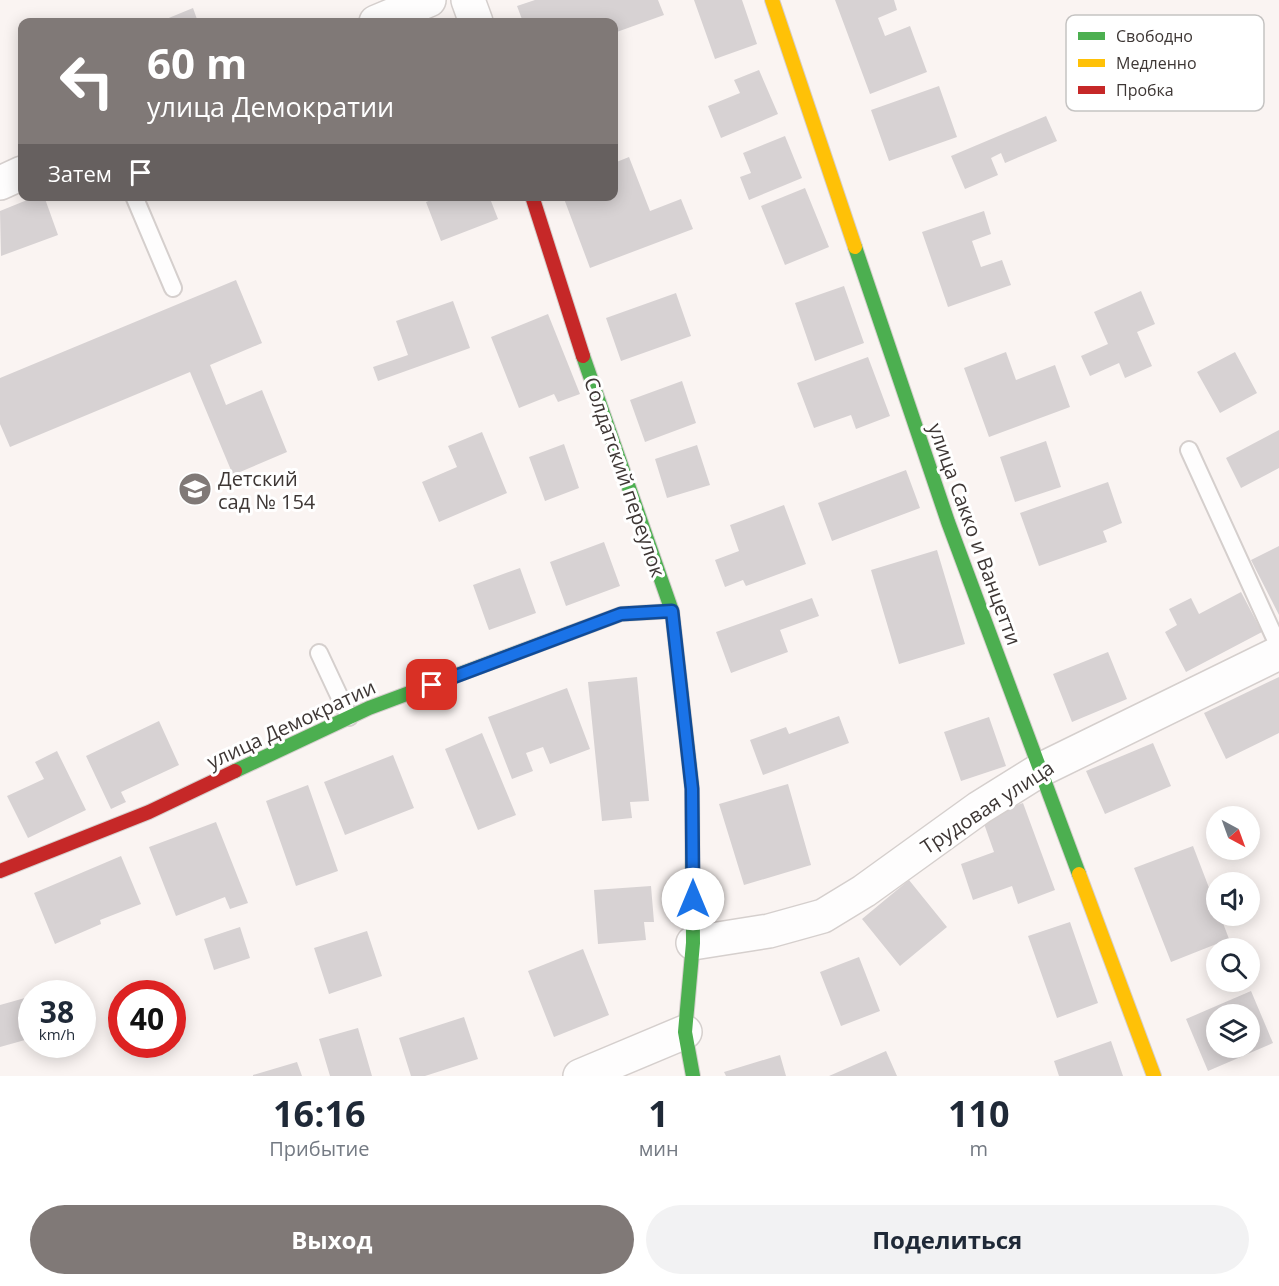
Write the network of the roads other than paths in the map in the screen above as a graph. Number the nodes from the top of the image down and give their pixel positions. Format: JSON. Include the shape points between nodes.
{"nodes":[{"id":1,"x":429,"y":0,"type":"edge"},
{"id":2,"x":468,"y":0,"type":"edge"},
{"id":3,"x":772,"y":0,"type":"edge"},
{"id":4,"x":386,"y":18,"type":"edge"},
{"id":5,"x":475,"y":18,"type":"edge"},
{"id":6,"x":18,"y":175,"type":"edge"},
{"id":7,"x":0,"y":183,"type":"edge"},
{"id":8,"x":136,"y":201,"type":"edge"},
{"id":9,"x":534,"y":201,"type":"edge"},
{"id":10,"x":173,"y":288,"type":"dead end"},
{"id":11,"x":1189,"y":450,"type":"dead end"},
{"id":12,"x":672,"y":611,"type":"junction"},
{"id":13,"x":1279,"y":647,"type":"edge"},
{"id":14,"x":319,"y":653,"type":"dead end"},
{"id":15,"x":1279,"y":653,"type":"edge"},
{"id":16,"x":349,"y":717,"type":"junction"},
{"id":17,"x":1040,"y":770,"type":"junction"},
{"id":18,"x":0,"y":871,"type":"edge"},
{"id":19,"x":693,"y":943,"type":"junction"},
{"id":20,"x":685,"y":1032,"type":"junction"},
{"id":21,"x":580,"y":1076,"type":"edge"},
{"id":22,"x":693,"y":1076,"type":"edge"},
{"id":23,"x":1154,"y":1076,"type":"edge"}],
"edges":[{"from":1,"to":4,"type":"street"},
{"from":2,"to":5,"type":"street"},
{"from":3,"to":17,"type":"street","name":"улица Сакко и Ванцетти","via":[[948,522]]},
{"from":6,"to":7,"type":"street"},
{"from":8,"to":10,"type":"lane"},
{"from":9,"to":12,"type":"street","name":"Солдатский переулок","via":[[609,436]]},
{"from":11,"to":13,"type":"lane"},
{"from":12,"to":16,"type":"street","name":"улица Демократии","via":[[621,614]]},
{"from":12,"to":19,"type":"street","name":"Солдатский переулок","via":[[692,789]]},
{"from":14,"to":16,"type":"lane"},
{"from":15,"to":17,"type":"street","name":"Трудовая улица"},
{"from":16,"to":18,"type":"street","name":"улица Демократии","via":[[148,812]]},
{"from":17,"to":19,"type":"street","name":"Трудовая улица","via":[[823,916],[769,931]]},
{"from":17,"to":23,"type":"street","name":"улица Сакко и Ванцетти"},
{"from":19,"to":20,"type":"street","name":"Солдатский переулок"},
{"from":20,"to":21,"type":"street"},
{"from":20,"to":22,"type":"street","name":"Солдатский переулок"}]}
